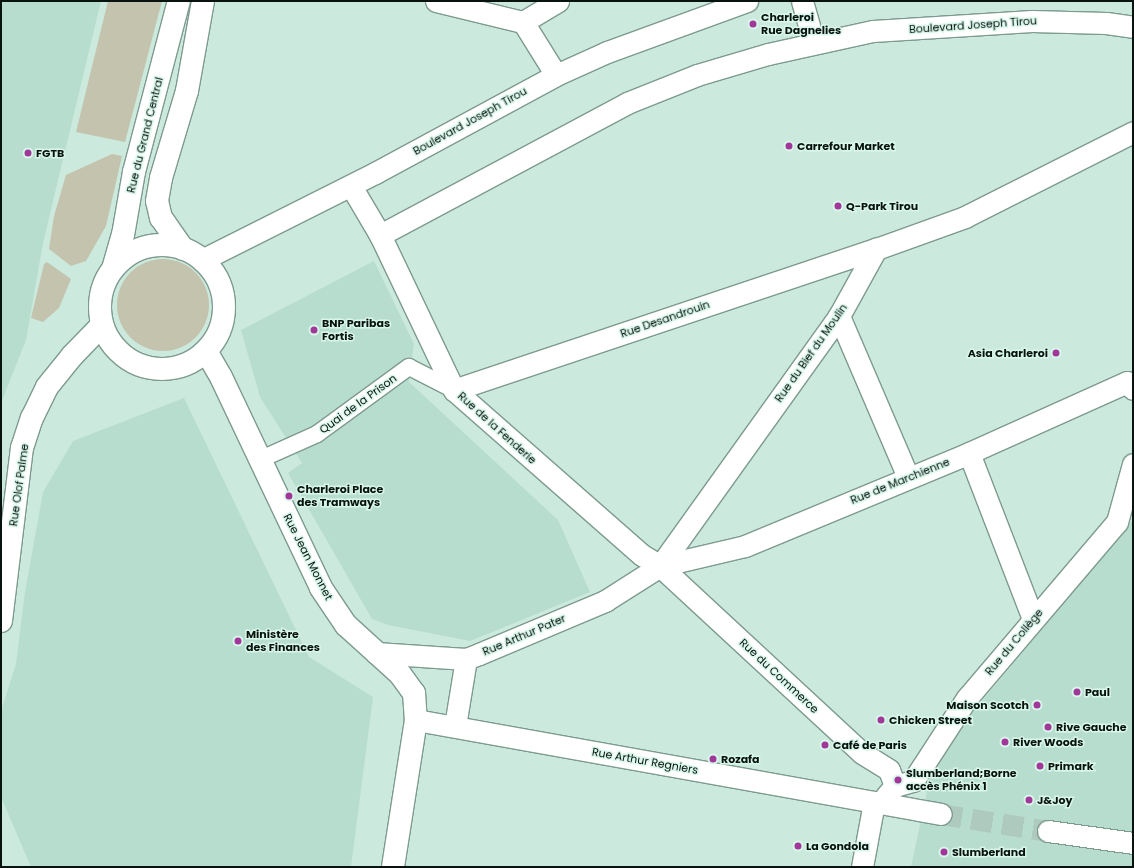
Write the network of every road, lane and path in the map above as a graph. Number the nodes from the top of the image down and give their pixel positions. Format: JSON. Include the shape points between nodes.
{"nodes":[{"id":1,"x":179,"y":1,"type":"edge"},
{"id":2,"x":203,"y":1,"type":"edge"},
{"id":3,"x":436,"y":1,"type":"edge"},
{"id":4,"x":558,"y":1,"type":"edge"},
{"id":5,"x":748,"y":1,"type":"edge"},
{"id":6,"x":802,"y":1,"type":"edge"},
{"id":7,"x":523,"y":22,"type":"junction"},
{"id":8,"x":1133,"y":27,"type":"edge"},
{"id":9,"x":814,"y":43,"type":"junction"},
{"id":10,"x":556,"y":75,"type":"junction"},
{"id":11,"x":1133,"y":132,"type":"edge"},
{"id":12,"x":351,"y":186,"type":"junction"},
{"id":13,"x":380,"y":235,"type":"junction"},
{"id":14,"x":183,"y":249,"type":"junction"},
{"id":15,"x":876,"y":249,"type":"junction"},
{"id":16,"x":202,"y":260,"type":"junction"},
{"id":17,"x":113,"y":269,"type":"junction"},
{"id":18,"x":840,"y":316,"type":"junction"},
{"id":19,"x":102,"y":325,"type":"junction"},
{"id":20,"x":206,"y":351,"type":"junction"},
{"id":21,"x":1131,"y":383,"type":"edge"},
{"id":22,"x":454,"y":390,"type":"junction"},
{"id":23,"x":969,"y":453,"type":"junction"},
{"id":24,"x":259,"y":460,"type":"junction"},
{"id":25,"x":1133,"y":464,"type":"edge"},
{"id":26,"x":908,"y":477,"type":"junction"},
{"id":27,"x":660,"y":566,"type":"junction"},
{"id":28,"x":1033,"y":619,"type":"junction"},
{"id":29,"x":1,"y":621,"type":"edge"},
{"id":30,"x":376,"y":653,"type":"junction"},
{"id":31,"x":466,"y":658,"type":"junction"},
{"id":32,"x":416,"y":720,"type":"junction"},
{"id":33,"x":455,"y":726,"type":"junction"},
{"id":34,"x":894,"y":786,"type":"junction"},
{"id":35,"x":874,"y":802,"type":"junction"},
{"id":36,"x":941,"y":814,"type":"tunnel mouth"},
{"id":37,"x":1048,"y":831,"type":"tunnel mouth"},
{"id":38,"x":1133,"y":843,"type":"edge"},
{"id":39,"x":393,"y":867,"type":"edge"},
{"id":40,"x":862,"y":867,"type":"edge"}],
"edges":[{"from":1,"to":17,"type":"main road","name":"Rue du Grand Central","via":[[134,172],[123,235]]},
{"from":2,"to":14,"type":"main road","via":[[186,91],[157,201],[161,218]]},
{"from":3,"to":7,"type":"street"},
{"from":4,"to":7,"type":"street"},
{"from":5,"to":10,"type":"street","name":"Boulevard Joseph Tirou","via":[[608,52]]},
{"from":6,"to":9,"type":"street"},
{"from":7,"to":10,"type":"street"},
{"from":8,"to":9,"type":"street","name":"Boulevard Joseph Tirou","via":[[1106,23],[1032,21],[873,31]]},
{"from":9,"to":13,"type":"street","name":"Boulevard Joseph Tirou","via":[[697,75],[627,103]]},
{"from":10,"to":12,"type":"street","name":"Boulevard Joseph Tirou"},
{"from":11,"to":15,"type":"street","via":[[989,207]]},
{"from":12,"to":13,"type":"street","name":"Rue de la Fenderie"},
{"from":12,"to":16,"type":"street","name":"Boulevard Joseph Tirou"},
{"from":13,"to":22,"type":"street","name":"Rue de la Fenderie"},
{"from":14,"to":16,"type":"main road"},
{"from":14,"to":17,"type":"main road","via":[[164,245],[145,248],[127,256]]},
{"from":15,"to":18,"type":"street","name":"Rue du Bief du Moulin"},
{"from":15,"to":22,"type":"street","name":"Rue Desandrouin"},
{"from":16,"to":20,"type":"main road","via":[[218,283],[224,304],[222,322]]},
{"from":17,"to":19,"type":"main road","via":[[103,286],[100,299]]},
{"from":18,"to":26,"type":"street"},
{"from":18,"to":27,"type":"street","name":"Rue du Bief du Moulin"},
{"from":19,"to":20,"type":"main road","via":[[110,342],[122,355],[137,364],[151,368],[180,366]]},
{"from":19,"to":29,"type":"main road","name":"Rue Olof Palme","via":[[47,387],[32,418],[22,448]]},
{"from":20,"to":24,"type":"main road","name":"Rue Jean Monnet","via":[[221,376]]},
{"from":21,"to":23,"type":"street","name":"Rue de Marchienne"},
{"from":22,"to":24,"type":"street","name":"Quai de la Prison","via":[[409,367],[317,434]]},
{"from":22,"to":27,"type":"street","name":"Rue de la Fenderie","via":[[642,555]]},
{"from":23,"to":26,"type":"street","name":"Rue de Marchienne"},
{"from":23,"to":28,"type":"street"},
{"from":24,"to":30,"type":"main road","name":"Rue Jean Monnet","via":[[321,588],[346,625]]},
{"from":25,"to":28,"type":"street","name":"Rue du Collège","via":[[1117,522]]},
{"from":26,"to":27,"type":"street","name":"Rue de Marchienne","via":[[745,546]]},
{"from":27,"to":31,"type":"street","name":"Rue Arthur Pater","via":[[605,600]]},
{"from":27,"to":34,"type":"street","name":"Rue du Commerce","via":[[862,753],[889,770]]},
{"from":28,"to":34,"type":"street","name":"Rue du Collège","via":[[967,698],[913,780]]},
{"from":30,"to":31,"type":"street","name":"Rue Arthur Pater"},
{"from":30,"to":32,"type":"main road","name":"Rue Jean Monnet","via":[[400,674],[414,693]]},
{"from":31,"to":33,"type":"street"},
{"from":32,"to":33,"type":"street","name":"Rue Arthur Regniers"},
{"from":32,"to":39,"type":"main road","name":"Rue Jean Monnet"},
{"from":33,"to":35,"type":"street","name":"Rue Arthur Regniers"},
{"from":34,"to":35,"type":"street","name":"Rue du Collège","via":[[884,798]]},
{"from":35,"to":36,"type":"street","name":"Rue Arthur Regniers"},
{"from":35,"to":40,"type":"street"},
{"from":37,"to":38,"type":"street"}]}
